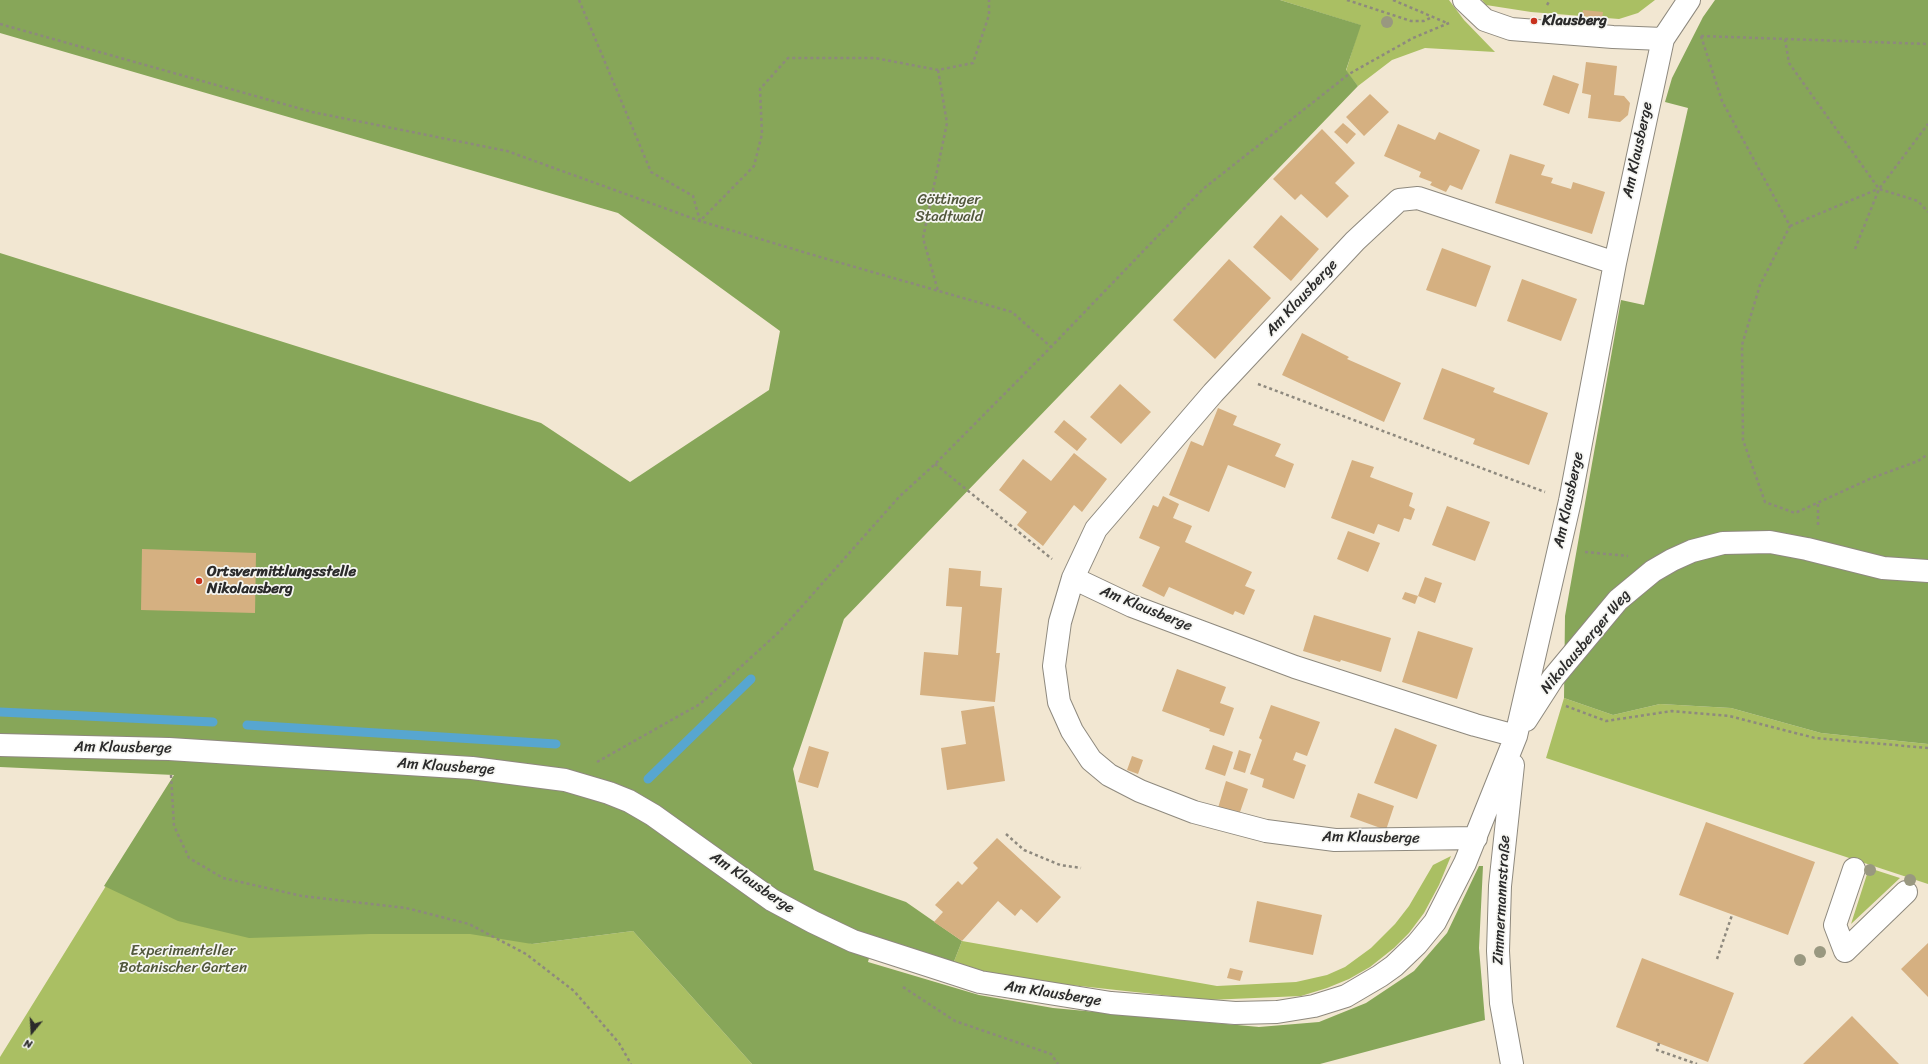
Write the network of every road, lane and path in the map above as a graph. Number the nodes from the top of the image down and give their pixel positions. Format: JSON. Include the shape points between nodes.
{"nodes":[{"id":1,"x":579,"y":0,"type":"edge"},
{"id":2,"x":988,"y":0,"type":"edge"},
{"id":3,"x":1347,"y":0,"type":"edge"},
{"id":4,"x":1393,"y":0,"type":"edge"},
{"id":5,"x":1464,"y":0,"type":"edge"},
{"id":6,"x":1689,"y":0,"type":"edge"},
{"id":7,"x":1432,"y":17,"type":"junction"},
{"id":8,"x":1485,"y":20,"type":"junction"},
{"id":9,"x":0,"y":24,"type":"edge"},
{"id":10,"x":1447,"y":24,"type":"junction"},
{"id":11,"x":1701,"y":36,"type":"junction"},
{"id":12,"x":1663,"y":39,"type":"junction"},
{"id":13,"x":1785,"y":39,"type":"junction"},
{"id":14,"x":1928,"y":44,"type":"edge"},
{"id":15,"x":938,"y":70,"type":"junction"},
{"id":16,"x":1928,"y":124,"type":"edge"},
{"id":17,"x":1879,"y":189,"type":"junction"},
{"id":18,"x":1928,"y":212,"type":"edge"},
{"id":19,"x":700,"y":221,"type":"junction"},
{"id":20,"x":1790,"y":226,"type":"junction"},
{"id":21,"x":1855,"y":249,"type":"dead end"},
{"id":22,"x":1614,"y":262,"type":"junction"},
{"id":23,"x":939,"y":291,"type":"junction"},
{"id":24,"x":1051,"y":347,"type":"junction"},
{"id":25,"x":1231,"y":374,"type":"junction"},
{"id":26,"x":1928,"y":454,"type":"edge"},
{"id":27,"x":935,"y":464,"type":"junction"},
{"id":28,"x":1570,"y":501,"type":"junction"},
{"id":29,"x":1559,"y":549,"type":"junction"},
{"id":30,"x":1672,"y":560,"type":"junction"},
{"id":31,"x":1928,"y":572,"type":"edge"},
{"id":32,"x":1073,"y":578,"type":"junction"},
{"id":33,"x":1540,"y":696,"type":"junction"},
{"id":34,"x":1516,"y":736,"type":"junction"},
{"id":35,"x":0,"y":745,"type":"edge"},
{"id":36,"x":1928,"y":748,"type":"edge"},
{"id":37,"x":169,"y":749,"type":"junction"},
{"id":38,"x":565,"y":780,"type":"junction"},
{"id":39,"x":1006,"y":834,"type":"dead end"},
{"id":40,"x":1476,"y":838,"type":"junction"},
{"id":41,"x":1081,"y":868,"type":"dead end"},
{"id":42,"x":1854,"y":869,"type":"dead end"},
{"id":43,"x":1906,"y":892,"type":"dead end"},
{"id":44,"x":1732,"y":915,"type":"dead end"},
{"id":45,"x":1717,"y":959,"type":"dead end"},
{"id":46,"x":899,"y":984,"type":"dead end"},
{"id":47,"x":1659,"y":1043,"type":"dead end"},
{"id":48,"x":631,"y":1064,"type":"edge"},
{"id":49,"x":1058,"y":1064,"type":"edge"},
{"id":50,"x":1512,"y":1064,"type":"edge"},
{"id":51,"x":1697,"y":1064,"type":"edge"}],
"edges":[{"from":1,"to":19,"type":"path","via":[[651,172],[693,196]]},
{"from":2,"to":15,"type":"path","via":[[989,14],[974,63]]},
{"from":3,"to":7,"type":"path","via":[[1411,21],[1424,21]]},
{"from":4,"to":7,"type":"path"},
{"from":5,"to":8,"type":"street"},
{"from":6,"to":12,"type":"street"},
{"from":7,"to":10,"type":"path"},
{"from":8,"to":10,"type":"path"},
{"from":8,"to":12,"type":"street","via":[[1511,29]]},
{"from":9,"to":19,"type":"path","via":[[312,112],[507,151]]},
{"from":10,"to":24,"type":"path","via":[[1413,38],[1349,74],[1204,189]]},
{"from":11,"to":12,"type":"path"},
{"from":11,"to":13,"type":"path"},
{"from":11,"to":20,"type":"path","via":[[1722,101]]},
{"from":12,"to":22,"type":"street","name":"Am Klausberge"},
{"from":13,"to":14,"type":"path"},
{"from":13,"to":17,"type":"path","via":[[1789,63]]},
{"from":15,"to":19,"type":"path","via":[[875,58],[788,58],[760,89],[762,134],[754,166]]},
{"from":15,"to":23,"type":"path","via":[[947,123],[923,238]]},
{"from":16,"to":17,"type":"path"},
{"from":17,"to":18,"type":"path","via":[[1918,201]]},
{"from":17,"to":20,"type":"path"},
{"from":17,"to":21,"type":"path"},
{"from":19,"to":23,"type":"path"},
{"from":20,"to":26,"type":"path","via":[[1760,285],[1742,344],[1743,440],[1765,502],[1794,514],[1872,478],[1918,461]]},
{"from":22,"to":25,"type":"street","name":"Am Klausberge","via":[[1426,200],[1399,200],[1355,241]]},
{"from":22,"to":28,"type":"street","name":"Am Klausberge"},
{"from":23,"to":24,"type":"path","via":[[1012,312]]},
{"from":24,"to":27,"type":"path"},
{"from":25,"to":28,"type":"path"},
{"from":25,"to":32,"type":"street","name":"Am Klausberge","via":[[1096,529]]},
{"from":27,"to":32,"type":"path"},
{"from":27,"to":38,"type":"path","via":[[899,497],[780,631],[700,704]]},
{"from":28,"to":29,"type":"street","name":"Am Klausberge"},
{"from":29,"to":30,"type":"path"},
{"from":29,"to":34,"type":"street","name":"Am Klausberge"},
{"from":30,"to":31,"type":"street","name":"Nikolausberger Weg","via":[[1692,551],[1724,544],[1770,542],[1883,568]]},
{"from":30,"to":33,"type":"street","name":"Nikolausberger Weg","via":[[1653,571],[1618,600]]},
{"from":32,"to":34,"type":"street","name":"Am Klausberge","via":[[1132,606],[1295,667]]},
{"from":32,"to":40,"type":"street","name":"Am Klausberge","via":[[1060,622],[1054,666],[1058,702],[1072,731],[1091,760],[1109,775],[1140,791],[1194,812],[1266,831],[1335,840]]},
{"from":33,"to":34,"type":"street","name":"Nikolausberger Weg"},
{"from":33,"to":36,"type":"path","via":[[1606,722],[1672,711],[1722,715],[1816,738]]},
{"from":34,"to":40,"type":"street","name":"Am Klausberge"},
{"from":34,"to":50,"type":"street","name":"Zimmermannstraße","via":[[1500,886],[1498,951],[1501,1003]]},
{"from":35,"to":37,"type":"street","name":"Am Klausberge"},
{"from":37,"to":38,"type":"street","name":"Am Klausberge","via":[[472,768]]},
{"from":37,"to":48,"type":"path","via":[[174,826],[189,858],[223,878],[302,896],[406,908],[469,924],[526,954],[574,991],[619,1043]]},
{"from":38,"to":40,"type":"street","name":"Am Klausberge","via":[[635,804],[772,900],[853,941],[980,982],[1111,1003],[1235,1013],[1277,1012],[1314,1006],[1346,996],[1380,976],[1406,956],[1428,931],[1451,893]]},
{"from":39,"to":41,"type":"path","via":[[1024,850],[1060,865]]},
{"from":42,"to":43,"type":"street","via":[[1835,925],[1845,951]]},
{"from":44,"to":45,"type":"path"},
{"from":46,"to":49,"type":"path","via":[[955,1021],[1051,1054]]},
{"from":47,"to":51,"type":"path","via":[[1657,1050]]}]}
